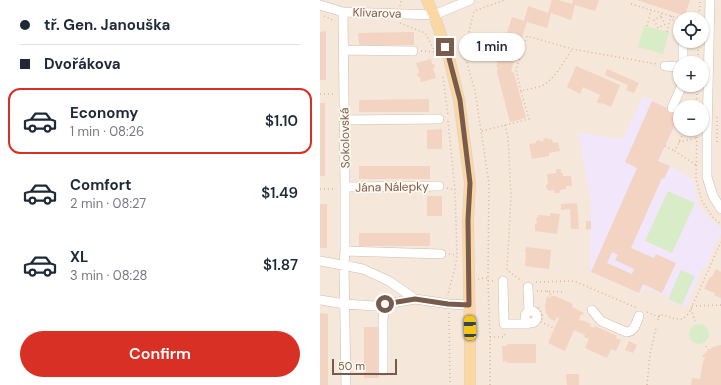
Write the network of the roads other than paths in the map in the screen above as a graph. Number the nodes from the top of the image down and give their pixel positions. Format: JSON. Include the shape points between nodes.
{"nodes":[{"id":1,"x":427,"y":0,"type":"edge"},
{"id":2,"x":470,"y":0,"type":"edge"},
{"id":3,"x":710,"y":0,"type":"edge"},
{"id":4,"x":320,"y":5,"type":"edge"},
{"id":5,"x":344,"y":12,"type":"junction"},
{"id":6,"x":434,"y":15,"type":"junction"},
{"id":7,"x":344,"y":50,"type":"junction"},
{"id":8,"x":414,"y":51,"type":"road end"},
{"id":9,"x":706,"y":56,"type":"edge"},
{"id":10,"x":665,"y":66,"type":"road end"},
{"id":11,"x":673,"y":67,"type":"edge"},
{"id":12,"x":679,"y":92,"type":"edge"},
{"id":13,"x":706,"y":92,"type":"edge"},
{"id":14,"x":672,"y":108,"type":"dead end"},
{"id":15,"x":439,"y":118,"type":"dead end"},
{"id":16,"x":344,"y":120,"type":"junction"},
{"id":17,"x":439,"y":186,"type":"dead end"},
{"id":18,"x":345,"y":188,"type":"junction"},
{"id":19,"x":721,"y":209,"type":"edge"},
{"id":20,"x":345,"y":251,"type":"junction"},
{"id":21,"x":441,"y":254,"type":"dead end"},
{"id":22,"x":320,"y":261,"type":"edge"},
{"id":23,"x":344,"y":265,"type":"junction"},
{"id":24,"x":503,"y":281,"type":"dead end"},
{"id":25,"x":529,"y":285,"type":"road end"},
{"id":26,"x":415,"y":299,"type":"junction"},
{"id":27,"x":320,"y":300,"type":"edge"},
{"id":28,"x":345,"y":304,"type":"junction"},
{"id":29,"x":385,"y":304,"type":"junction"},
{"id":30,"x":469,"y":305,"type":"junction"},
{"id":31,"x":592,"y":310,"type":"dead end"},
{"id":32,"x":641,"y":312,"type":"road end"},
{"id":33,"x":384,"y":371,"type":"dead end"},
{"id":34,"x":346,"y":385,"type":"edge"},
{"id":35,"x":470,"y":385,"type":"edge"}],
"edges":[{"from":1,"to":6,"type":"main road"},
{"from":2,"to":6,"type":"street"},
{"from":3,"to":9,"type":"street"},
{"from":4,"to":5,"type":"street","name":"Klivarova"},
{"from":5,"to":6,"type":"street","name":"Klivarova"},
{"from":5,"to":7,"type":"street","name":"Sokolovská"},
{"from":6,"to":30,"type":"main road","via":[[460,100],[470,183]]},
{"from":7,"to":8,"type":"street"},
{"from":7,"to":16,"type":"street","name":"Sokolovská"},
{"from":10,"to":11,"type":"street"},
{"from":12,"to":14,"type":"street"},
{"from":13,"to":19,"type":"street","via":[[707,177],[712,196]]},
{"from":15,"to":16,"type":"street"},
{"from":16,"to":18,"type":"street","name":"Sokolovská"},
{"from":17,"to":18,"type":"street","name":"Jána Nálepky"},
{"from":18,"to":20,"type":"street","name":"Sokolovská"},
{"from":20,"to":21,"type":"street"},
{"from":20,"to":23,"type":"street","name":"Sokolovská"},
{"from":22,"to":23,"type":"street"},
{"from":23,"to":26,"type":"street","via":[[363,269],[389,281]]},
{"from":23,"to":28,"type":"street","name":"Sokolovská"},
{"from":24,"to":25,"type":"street","via":[[504,324],[527,324],[535,321],[525,318],[532,308]]},
{"from":26,"to":29,"type":"street"},
{"from":26,"to":30,"type":"street"},
{"from":27,"to":28,"type":"street"},
{"from":28,"to":29,"type":"street"},
{"from":28,"to":34,"type":"street","name":"Sokolovská"},
{"from":29,"to":33,"type":"street"},
{"from":30,"to":35,"type":"main road"},
{"from":31,"to":32,"type":"street","via":[[601,321],[626,332],[634,328]]}]}
